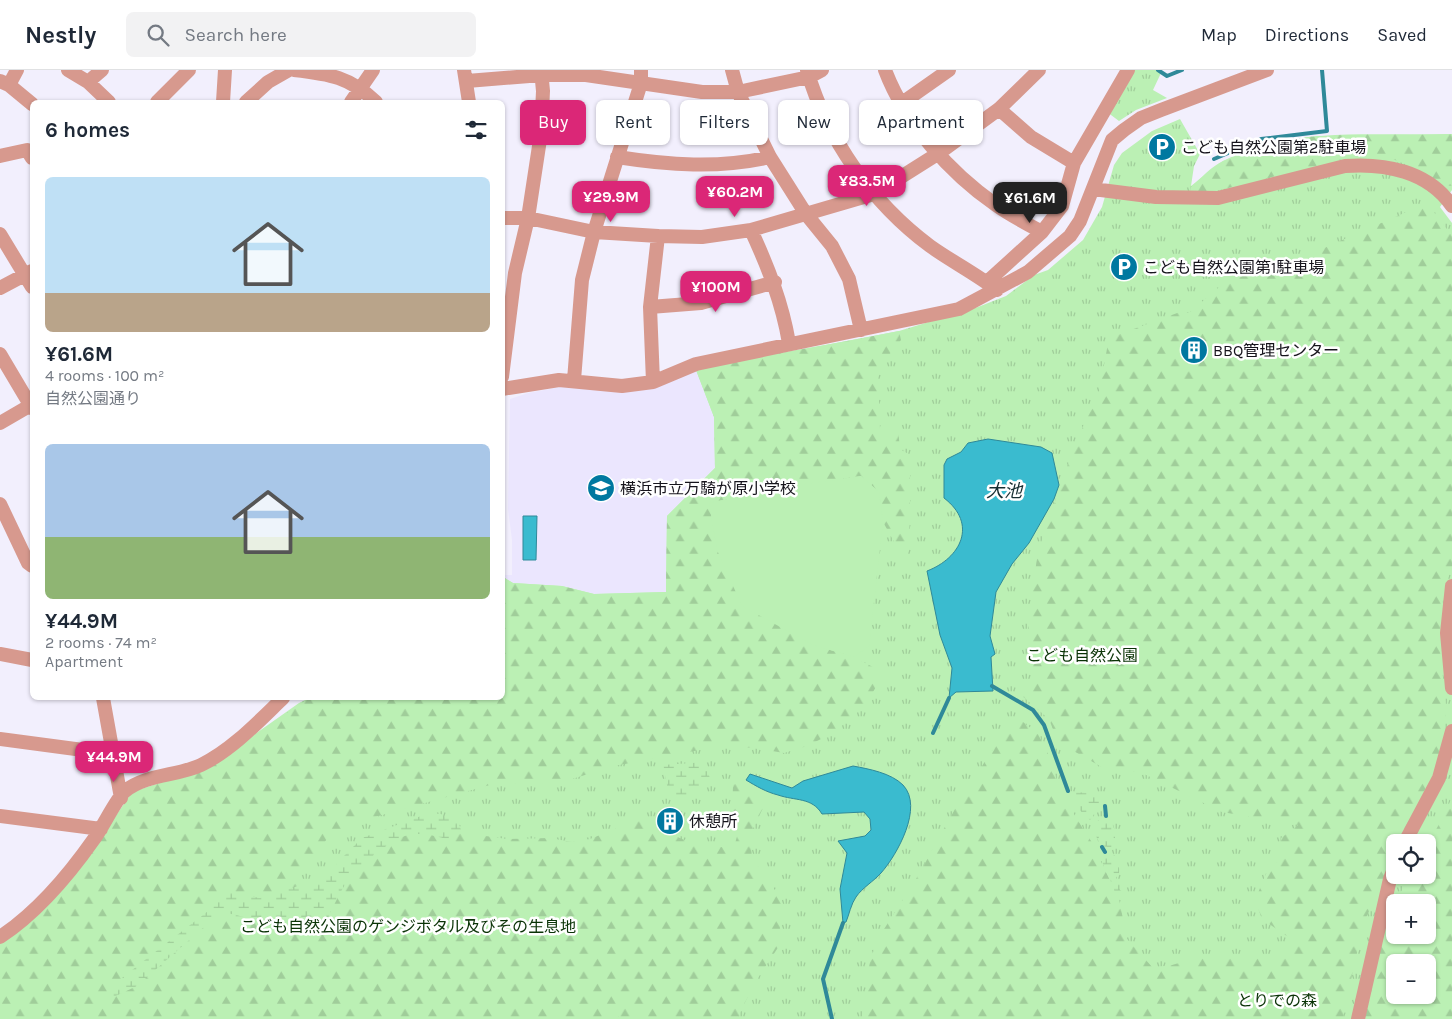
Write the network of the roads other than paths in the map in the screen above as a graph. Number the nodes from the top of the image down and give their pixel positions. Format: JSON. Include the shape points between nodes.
{"nodes":[{"id":1,"x":17,"y":70,"type":"edge"},
{"id":2,"x":68,"y":70,"type":"edge"},
{"id":3,"x":102,"y":70,"type":"edge"},
{"id":4,"x":189,"y":70,"type":"edge"},
{"id":5,"x":224,"y":70,"type":"edge"},
{"id":6,"x":289,"y":70,"type":"edge"},
{"id":7,"x":294,"y":70,"type":"edge"},
{"id":8,"x":373,"y":70,"type":"edge"},
{"id":9,"x":732,"y":70,"type":"edge"},
{"id":10,"x":822,"y":70,"type":"edge"},
{"id":11,"x":885,"y":70,"type":"edge"},
{"id":12,"x":949,"y":70,"type":"edge"},
{"id":13,"x":1038,"y":70,"type":"edge"},
{"id":14,"x":1128,"y":70,"type":"edge"},
{"id":15,"x":1267,"y":70,"type":"edge"},
{"id":16,"x":541,"y":73,"type":"edge"},
{"id":17,"x":808,"y":73,"type":"edge"},
{"id":18,"x":465,"y":76,"type":"edge"},
{"id":19,"x":641,"y":76,"type":"edge"},
{"id":20,"x":88,"y":82,"type":"junction"},
{"id":21,"x":5,"y":83,"type":"edge"},
{"id":22,"x":361,"y":88,"type":"junction"},
{"id":23,"x":738,"y":92,"type":"junction"},
{"id":24,"x":107,"y":100,"type":"edge"},
{"id":25,"x":159,"y":100,"type":"edge"},
{"id":26,"x":223,"y":100,"type":"edge"},
{"id":27,"x":248,"y":100,"type":"edge"},
{"id":28,"x":352,"y":100,"type":"edge"},
{"id":29,"x":374,"y":100,"type":"edge"},
{"id":30,"x":470,"y":100,"type":"edge"},
{"id":31,"x":901,"y":100,"type":"edge"},
{"id":32,"x":905,"y":100,"type":"edge"},
{"id":33,"x":30,"y":102,"type":"edge"},
{"id":34,"x":999,"y":109,"type":"junction"},
{"id":35,"x":933,"y":145,"type":"edge"},
{"id":36,"x":939,"y":153,"type":"junction"},
{"id":37,"x":30,"y":155,"type":"edge"},
{"id":38,"x":0,"y":156,"type":"edge"},
{"id":39,"x":617,"y":157,"type":"junction"},
{"id":40,"x":770,"y":157,"type":"junction"},
{"id":41,"x":1074,"y":163,"type":"junction"},
{"id":42,"x":1093,"y":189,"type":"junction"},
{"id":43,"x":874,"y":194,"type":"junction"},
{"id":44,"x":1450,"y":200,"type":"edge"},
{"id":45,"x":806,"y":214,"type":"junction"},
{"id":46,"x":505,"y":218,"type":"edge"},
{"id":47,"x":528,"y":218,"type":"junction"},
{"id":48,"x":751,"y":230,"type":"junction"},
{"id":49,"x":594,"y":232,"type":"junction"},
{"id":50,"x":1042,"y":232,"type":"junction"},
{"id":51,"x":0,"y":234,"type":"edge"},
{"id":52,"x":658,"y":236,"type":"junction"},
{"id":53,"x":30,"y":278,"type":"edge"},
{"id":54,"x":774,"y":282,"type":"junction"},
{"id":55,"x":992,"y":286,"type":"junction"},
{"id":56,"x":0,"y":288,"type":"edge"},
{"id":57,"x":650,"y":307,"type":"junction"},
{"id":58,"x":861,"y":330,"type":"junction"},
{"id":59,"x":789,"y":343,"type":"junction"},
{"id":60,"x":0,"y":354,"type":"edge"},
{"id":61,"x":505,"y":355,"type":"edge"},
{"id":62,"x":574,"y":380,"type":"junction"},
{"id":63,"x":653,"y":382,"type":"junction"},
{"id":64,"x":505,"y":389,"type":"edge"},
{"id":65,"x":30,"y":403,"type":"edge"},
{"id":66,"x":30,"y":407,"type":"edge"},
{"id":67,"x":0,"y":423,"type":"edge"},
{"id":68,"x":0,"y":504,"type":"edge"},
{"id":69,"x":30,"y":564,"type":"edge"},
{"id":70,"x":1452,"y":586,"type":"edge"},
{"id":71,"x":0,"y":654,"type":"edge"},
{"id":72,"x":30,"y":660,"type":"edge"},
{"id":73,"x":1452,"y":688,"type":"edge"},
{"id":74,"x":103,"y":700,"type":"edge"},
{"id":75,"x":281,"y":700,"type":"edge"},
{"id":76,"x":1452,"y":731,"type":"edge"},
{"id":77,"x":0,"y":739,"type":"edge"},
{"id":78,"x":113,"y":754,"type":"junction"},
{"id":79,"x":121,"y":798,"type":"junction"},
{"id":80,"x":0,"y":816,"type":"edge"},
{"id":81,"x":101,"y":829,"type":"junction"},
{"id":82,"x":1409,"y":834,"type":"edge"},
{"id":83,"x":1389,"y":884,"type":"edge"},
{"id":84,"x":0,"y":937,"type":"edge"},
{"id":85,"x":1358,"y":1019,"type":"edge"}],
"edges":[{"from":1,"to":21,"type":"street"},
{"from":2,"to":20,"type":"street"},
{"from":3,"to":20,"type":"street"},
{"from":4,"to":25,"type":"street"},
{"from":5,"to":26,"type":"street"},
{"from":6,"to":27,"type":"street","via":[[268,82]]},
{"from":7,"to":22,"type":"street","via":[[332,74]]},
{"from":8,"to":22,"type":"street"},
{"from":9,"to":23,"type":"street"},
{"from":10,"to":17,"type":"street"},
{"from":11,"to":31,"type":"street"},
{"from":12,"to":32,"type":"street"},
{"from":13,"to":34,"type":"street"},
{"from":14,"to":41,"type":"street"},
{"from":15,"to":42,"type":"street","via":[[1154,113],[1124,130],[1112,140]]},
{"from":16,"to":18,"type":"street"},
{"from":16,"to":19,"type":"street"},
{"from":16,"to":47,"type":"street","via":[[543,112]]},
{"from":17,"to":23,"type":"street"},
{"from":17,"to":43,"type":"street","via":[[823,114],[856,171]]},
{"from":18,"to":30,"type":"street"},
{"from":19,"to":23,"type":"street","via":[[702,92]]},
{"from":19,"to":39,"type":"street"},
{"from":20,"to":24,"type":"street"},
{"from":21,"to":33,"type":"street"},
{"from":22,"to":28,"type":"street"},
{"from":22,"to":29,"type":"street"},
{"from":23,"to":40,"type":"street"},
{"from":34,"to":36,"type":"street"},
{"from":34,"to":41,"type":"street","via":[[1031,137]]},
{"from":35,"to":36,"type":"street"},
{"from":36,"to":43,"type":"street"},
{"from":36,"to":50,"type":"street","via":[[996,206]]},
{"from":37,"to":38,"type":"street","via":[[27,150]]},
{"from":39,"to":40,"type":"street","via":[[685,165],[744,162]]},
{"from":39,"to":49,"type":"street"},
{"from":40,"to":45,"type":"street"},
{"from":41,"to":50,"type":"street","via":[[1062,206]]},
{"from":42,"to":44,"type":"street","via":[[1156,197],[1218,198],[1345,166],[1366,164],[1410,173]]},
{"from":42,"to":55,"type":"street","via":[[1070,236],[1028,272]]},
{"from":43,"to":45,"type":"street"},
{"from":43,"to":55,"type":"street","via":[[898,220],[930,246]]},
{"from":45,"to":48,"type":"street"},
{"from":45,"to":58,"type":"street","via":[[832,246],[849,279]]},
{"from":46,"to":47,"type":"street"},
{"from":47,"to":49,"type":"street"},
{"from":47,"to":61,"type":"street","via":[[516,273]]},
{"from":48,"to":52,"type":"street","via":[[702,237]]},
{"from":48,"to":54,"type":"street"},
{"from":49,"to":52,"type":"street"},
{"from":49,"to":62,"type":"street","via":[[582,280]]},
{"from":50,"to":55,"type":"street"},
{"from":51,"to":53,"type":"street"},
{"from":52,"to":57,"type":"street"},
{"from":53,"to":56,"type":"street"},
{"from":54,"to":57,"type":"street","via":[[701,302]]},
{"from":54,"to":59,"type":"street"},
{"from":55,"to":58,"type":"street","via":[[959,309]]},
{"from":57,"to":63,"type":"street"},
{"from":58,"to":59,"type":"street"},
{"from":59,"to":63,"type":"street","via":[[696,364]]},
{"from":60,"to":65,"type":"street"},
{"from":62,"to":63,"type":"street","via":[[622,386]]},
{"from":62,"to":64,"type":"street"},
{"from":66,"to":67,"type":"street"},
{"from":68,"to":69,"type":"street"},
{"from":70,"to":73,"type":"street","via":[[1447,633]]},
{"from":71,"to":72,"type":"street"},
{"from":74,"to":78,"type":"street"},
{"from":75,"to":79,"type":"street","via":[[227,748],[201,765],[146,781],[125,791]]},
{"from":76,"to":82,"type":"street","via":[[1442,772]]},
{"from":77,"to":78,"type":"street"},
{"from":78,"to":79,"type":"street"},
{"from":79,"to":81,"type":"street"},
{"from":80,"to":81,"type":"street"},
{"from":81,"to":84,"type":"street","via":[[34,912]]},
{"from":83,"to":85,"type":"street"}]}
